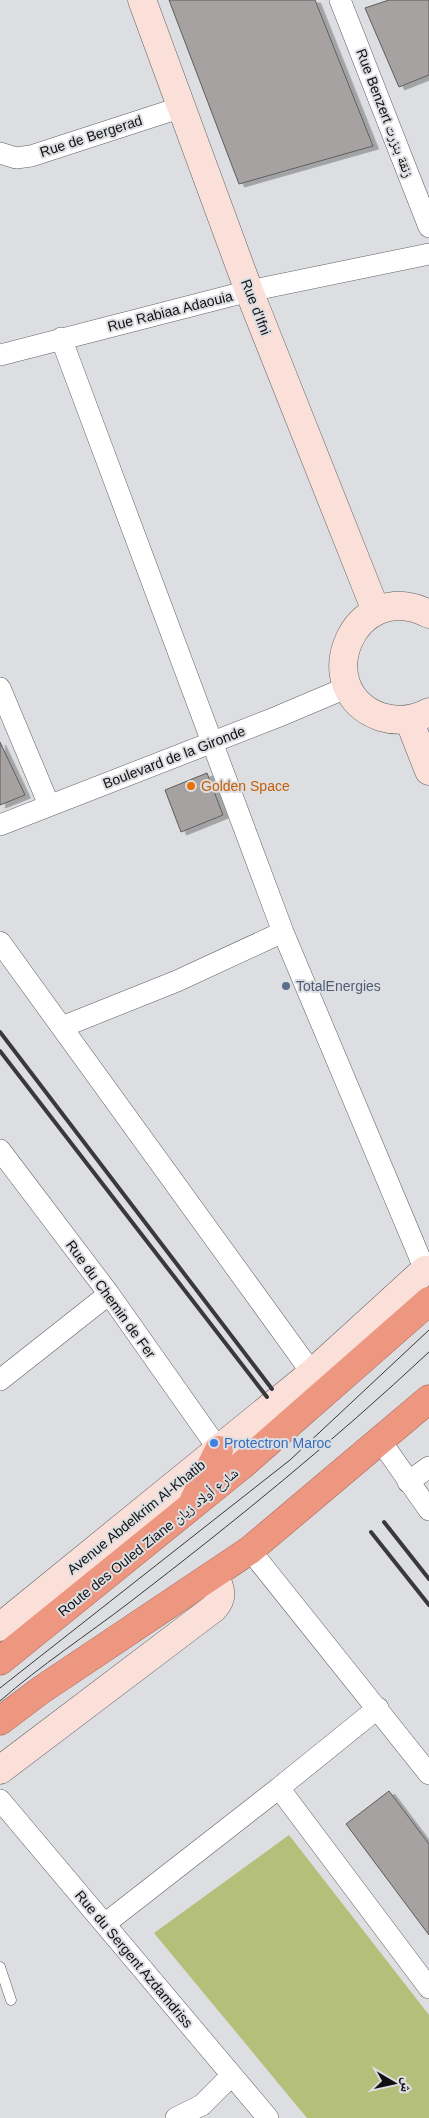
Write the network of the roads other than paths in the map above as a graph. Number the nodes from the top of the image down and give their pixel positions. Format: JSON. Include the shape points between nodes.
{"nodes":[{"id":1,"x":142,"y":0,"type":"edge"},
{"id":2,"x":340,"y":0,"type":"edge"},
{"id":3,"x":182,"y":107,"type":"junction"},
{"id":4,"x":0,"y":153,"type":"edge"},
{"id":5,"x":429,"y":227,"type":"edge"},
{"id":6,"x":429,"y":254,"type":"edge"},
{"id":7,"x":249,"y":291,"type":"junction"},
{"id":8,"x":61,"y":338,"type":"junction"},
{"id":9,"x":0,"y":355,"type":"edge"},
{"id":10,"x":376,"y":611,"type":"junction"},
{"id":11,"x":429,"y":614,"type":"edge"},
{"id":12,"x":348,"y":687,"type":"junction"},
{"id":13,"x":0,"y":688,"type":"edge"},
{"id":14,"x":419,"y":716,"type":"edge"},
{"id":15,"x":211,"y":743,"type":"junction"},
{"id":16,"x":429,"y":771,"type":"edge"},
{"id":17,"x":49,"y":805,"type":"junction"},
{"id":18,"x":0,"y":825,"type":"edge"},
{"id":19,"x":283,"y":932,"type":"junction"},
{"id":20,"x":0,"y":942,"type":"edge"},
{"id":21,"x":62,"y":1027,"type":"junction"},
{"id":22,"x":0,"y":1150,"type":"edge"},
{"id":23,"x":427,"y":1270,"type":"edge"},
{"id":24,"x":109,"y":1294,"type":"junction"},
{"id":25,"x":429,"y":1301,"type":"edge"},
{"id":26,"x":312,"y":1373,"type":"junction"},
{"id":27,"x":0,"y":1380,"type":"edge"},
{"id":28,"x":429,"y":1399,"type":"edge"},
{"id":29,"x":380,"y":1440,"type":"junction"},
{"id":30,"x":219,"y":1450,"type":"junction"},
{"id":31,"x":429,"y":1467,"type":"edge"},
{"id":32,"x":408,"y":1482,"type":"junction"},
{"id":33,"x":190,"y":1509,"type":"junction"},
{"id":34,"x":429,"y":1510,"type":"edge"},
{"id":35,"x":250,"y":1550,"type":"junction"},
{"id":36,"x":214,"y":1576,"type":"junction"},
{"id":37,"x":0,"y":1627,"type":"edge"},
{"id":38,"x":0,"y":1661,"type":"edge"},
{"id":39,"x":378,"y":1708,"type":"junction"},
{"id":40,"x":0,"y":1721,"type":"edge"},
{"id":41,"x":0,"y":1770,"type":"edge"},
{"id":42,"x":429,"y":1774,"type":"edge"},
{"id":43,"x":279,"y":1788,"type":"junction"},
{"id":44,"x":0,"y":1800,"type":"edge"},
{"id":45,"x":106,"y":1923,"type":"junction"},
{"id":46,"x":0,"y":1967,"type":"edge"},
{"id":47,"x":429,"y":1988,"type":"edge"},
{"id":48,"x":10,"y":2000,"type":"dead end"},
{"id":49,"x":231,"y":2076,"type":"junction"},
{"id":50,"x":176,"y":2118,"type":"edge"},
{"id":51,"x":268,"y":2118,"type":"edge"}],
"edges":[{"from":1,"to":3,"type":"street","name":"Rue d'Ifni"},
{"from":2,"to":5,"type":"street","name":"Rue Benzert زنقة بنزرت"},
{"from":3,"to":4,"type":"street","name":"Rue de Bergerad","via":[[31,156],[16,158]]},
{"from":3,"to":7,"type":"street","name":"Rue d'Ifni"},
{"from":6,"to":7,"type":"street","name":"Rue Rabiaa Adaouia"},
{"from":7,"to":8,"type":"street","name":"Rue Rabiaa Adaouia"},
{"from":7,"to":10,"type":"street","name":"Rue d'Ifni"},
{"from":8,"to":9,"type":"street","name":"Rue Rabiaa Adaouia"},
{"from":8,"to":15,"type":"street"},
{"from":10,"to":11,"type":"street","via":[[390,606],[405,606]]},
{"from":10,"to":12,"type":"street","via":[[358,624],[346,643],[343,658]]},
{"from":12,"to":14,"type":"street","via":[[358,702],[373,714],[390,720]]},
{"from":12,"to":15,"type":"street","name":"Boulevard de la Gironde"},
{"from":13,"to":17,"type":"street"},
{"from":14,"to":16,"type":"street"},
{"from":15,"to":17,"type":"street","name":"Boulevard de la Gironde"},
{"from":15,"to":19,"type":"street"},
{"from":17,"to":18,"type":"street","name":"Boulevard de la Gironde"},
{"from":19,"to":21,"type":"street"},
{"from":19,"to":23,"type":"street"},
{"from":20,"to":21,"type":"street"},
{"from":21,"to":26,"type":"street"},
{"from":22,"to":24,"type":"street","name":"Rue du Chemin de Fer"},
{"from":23,"to":26,"type":"street","name":"Avenue Abdelkrim Al-Khatib"},
{"from":24,"to":27,"type":"street"},
{"from":24,"to":30,"type":"street","name":"Rue du Chemin de Fer"},
{"from":25,"to":33,"type":"highway","name":"Route des Ouled Ziane شارع أولاد زيان"},
{"from":26,"to":30,"type":"street","name":"Avenue Abdelkrim Al-Khatib"},
{"from":28,"to":29,"type":"highway"},
{"from":29,"to":32,"type":"street"},
{"from":29,"to":35,"type":"highway"},
{"from":30,"to":33,"type":"highway"},
{"from":30,"to":37,"type":"street","name":"Avenue Abdelkrim Al-Khatib"},
{"from":31,"to":32,"type":"street"},
{"from":32,"to":34,"type":"street"},
{"from":33,"to":38,"type":"highway","name":"Route des Ouled Ziane شارع أولاد زيان"},
{"from":35,"to":36,"type":"highway"},
{"from":35,"to":39,"type":"street"},
{"from":36,"to":40,"type":"highway","via":[[123,1634]]},
{"from":36,"to":41,"type":"street","via":[[221,1592],[214,1608]]},
{"from":39,"to":42,"type":"street"},
{"from":39,"to":43,"type":"street"},
{"from":43,"to":45,"type":"street"},
{"from":43,"to":47,"type":"street"},
{"from":44,"to":45,"type":"street","name":"Rue du Sergent Azdamdriss"},
{"from":45,"to":49,"type":"street","name":"Rue du Sergent Azdamdriss"},
{"from":46,"to":48,"type":"lane"},
{"from":49,"to":50,"type":"street","via":[[202,2105]]},
{"from":49,"to":51,"type":"street","name":"Rue du Sergent Azdamdriss"}]}
